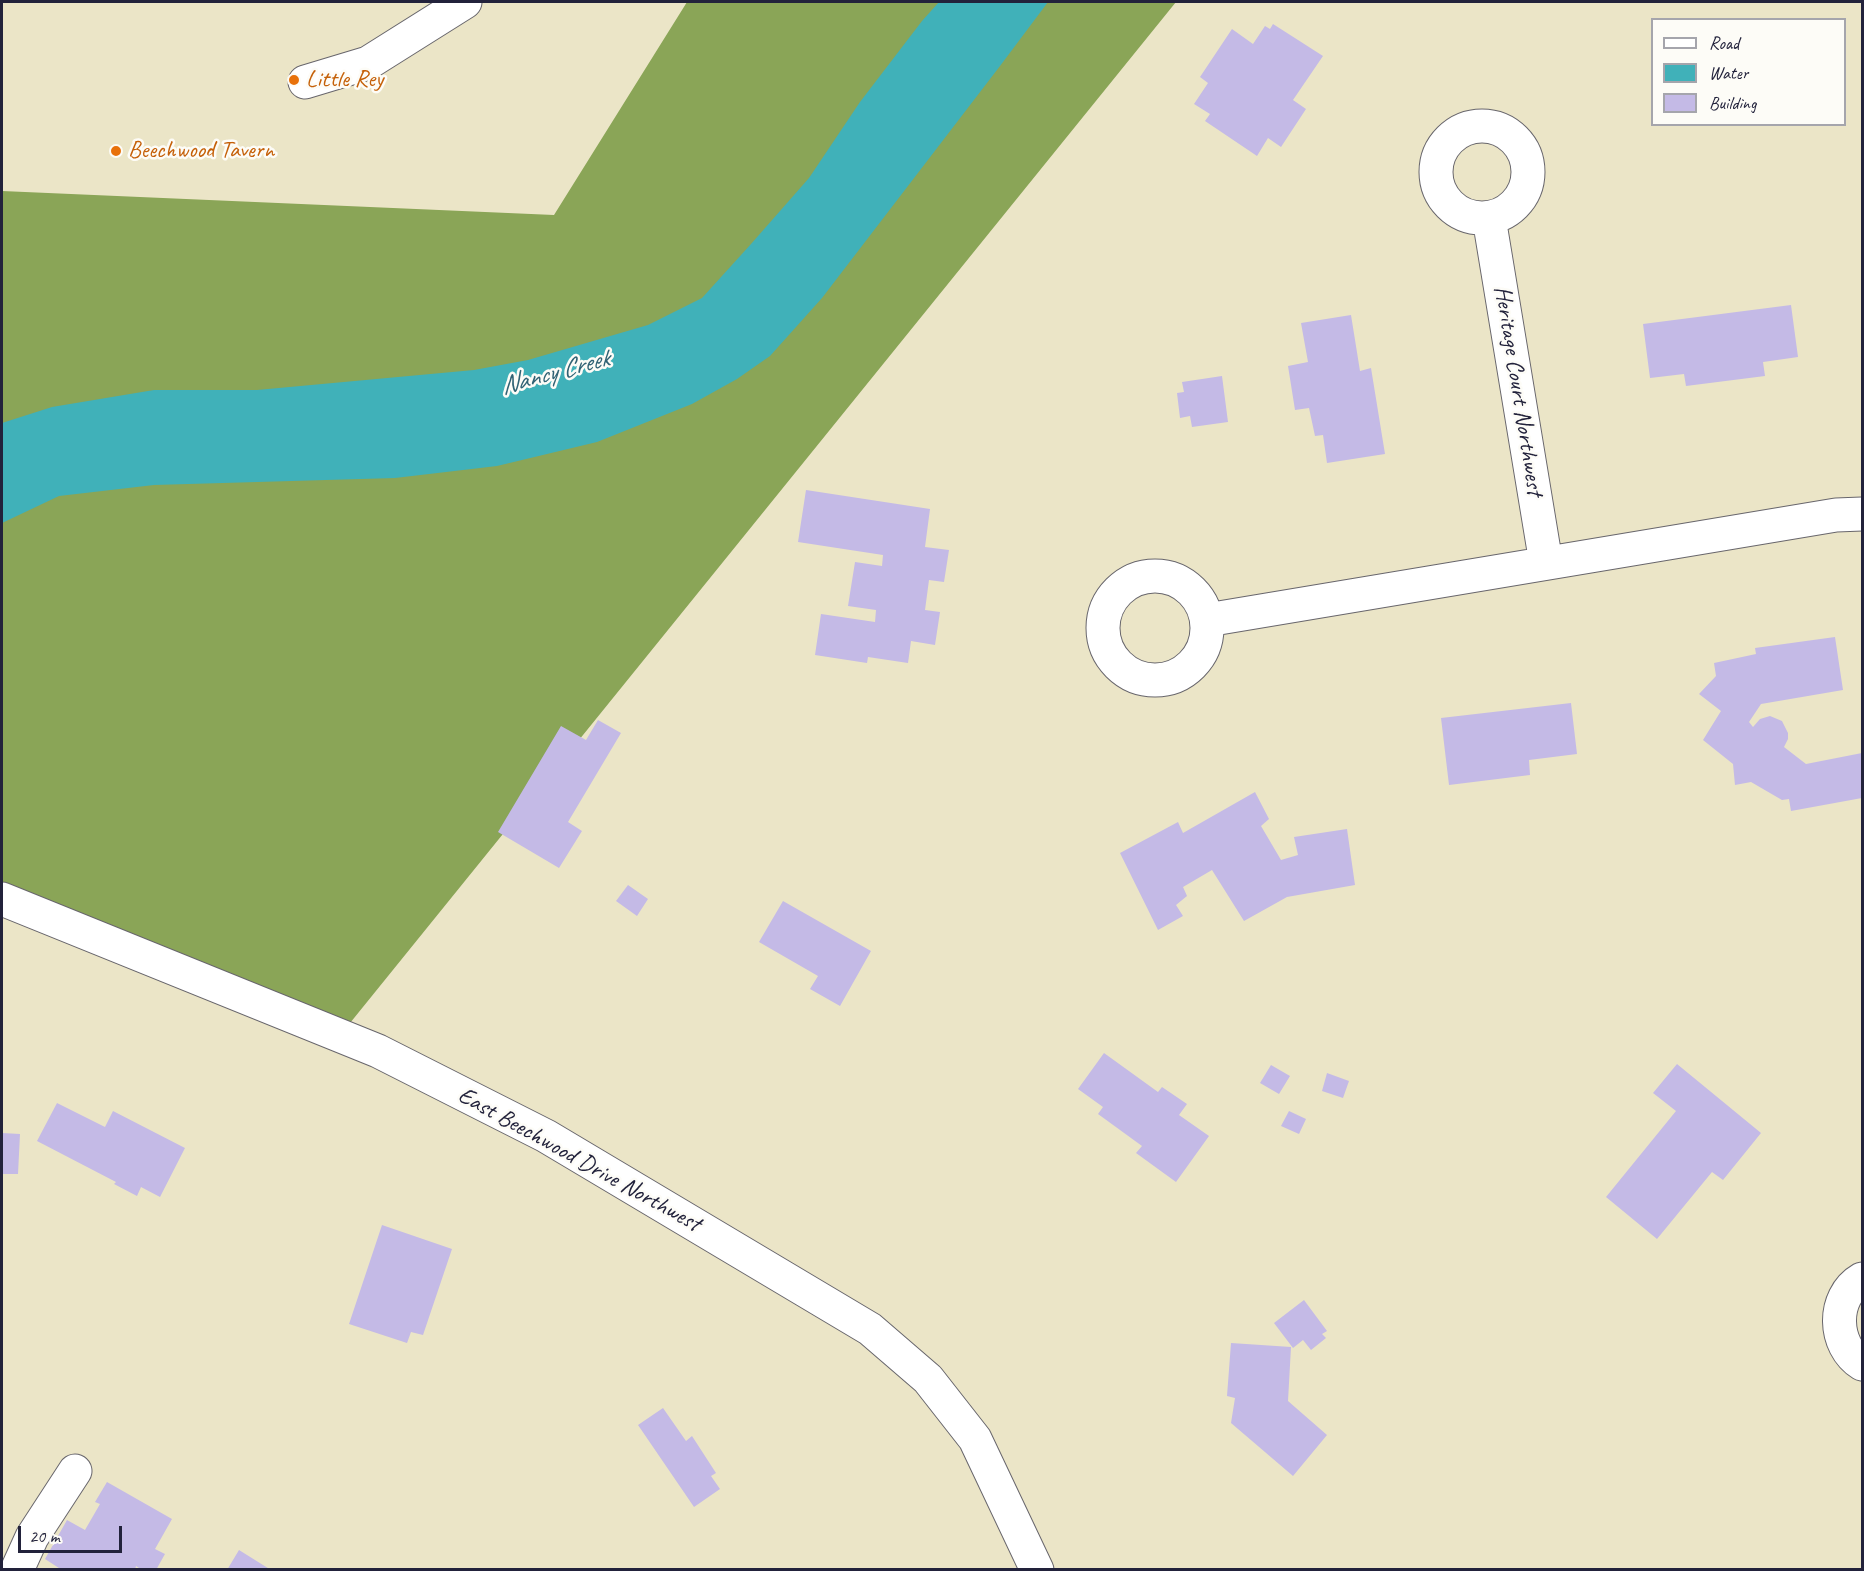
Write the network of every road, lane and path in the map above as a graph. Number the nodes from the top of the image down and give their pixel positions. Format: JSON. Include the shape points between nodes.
{"nodes":[{"id":1,"x":465,"y":2,"type":"edge"},
{"id":2,"x":305,"y":82,"type":"dead end"},
{"id":3,"x":1489,"y":218,"type":"dead end"},
{"id":4,"x":1863,"y":514,"type":"edge"},
{"id":5,"x":1546,"y":563,"type":"junction"},
{"id":6,"x":1207,"y":620,"type":"dead end"},
{"id":7,"x":2,"y":899,"type":"edge"},
{"id":8,"x":1863,"y":1279,"type":"edge"},
{"id":9,"x":1863,"y":1364,"type":"edge"},
{"id":10,"x":75,"y":1471,"type":"dead end"},
{"id":11,"x":17,"y":1569,"type":"edge"},
{"id":12,"x":1037,"y":1569,"type":"edge"}],
"edges":[{"from":1,"to":2,"type":"street","via":[[368,63]]},
{"from":3,"to":5,"type":"street","name":"Heritage Court Northwest"},
{"from":4,"to":5,"type":"street","via":[[1836,515]]},
{"from":5,"to":6,"type":"street"},
{"from":7,"to":12,"type":"street","name":"East Beechwood Drive Northwest","via":[[378,1051],[546,1136],[870,1329],[928,1379],[975,1439]]},
{"from":8,"to":9,"type":"street","via":[[1846,1295],[1839,1318],[1842,1341],[1854,1359]]},
{"from":10,"to":11,"type":"street","via":[[32,1537]]}]}
